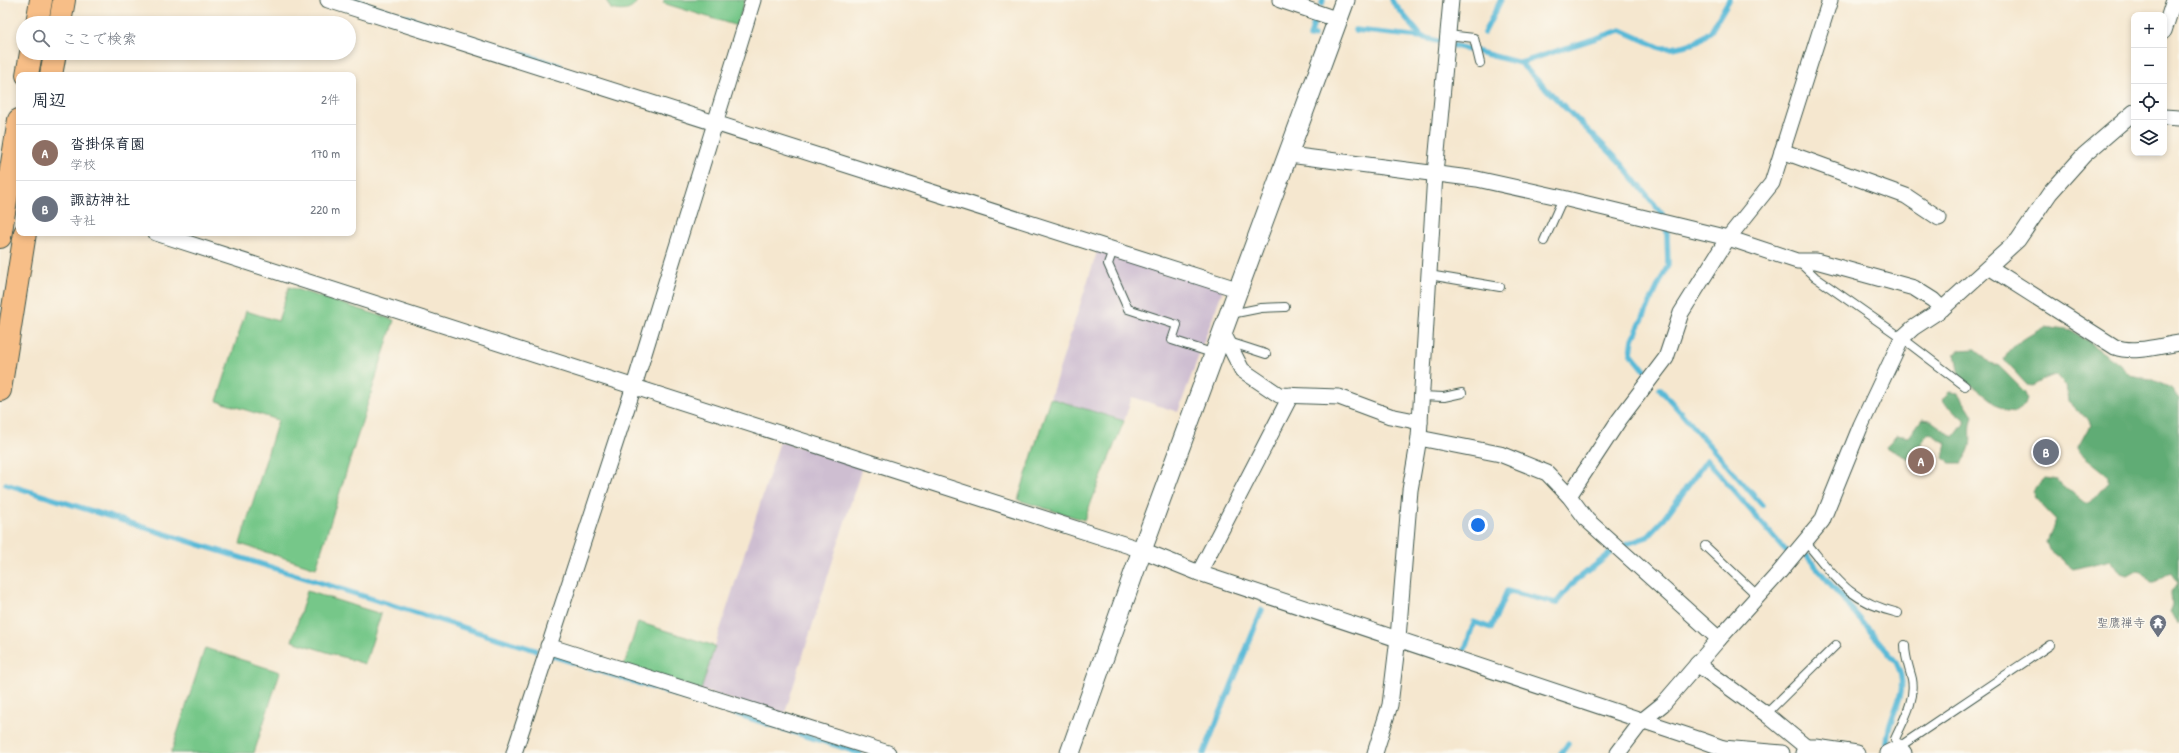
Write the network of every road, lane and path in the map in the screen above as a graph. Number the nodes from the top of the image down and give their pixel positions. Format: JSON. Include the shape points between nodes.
{"nodes":[{"id":1,"x":41,"y":0,"type":"edge"},
{"id":2,"x":64,"y":0,"type":"edge"},
{"id":3,"x":328,"y":0,"type":"edge"},
{"id":4,"x":753,"y":0,"type":"edge"},
{"id":5,"x":1280,"y":0,"type":"edge"},
{"id":6,"x":1345,"y":0,"type":"edge"},
{"id":7,"x":1451,"y":0,"type":"edge"},
{"id":8,"x":1830,"y":0,"type":"edge"},
{"id":9,"x":2174,"y":0,"type":"edge"},
{"id":10,"x":38,"y":16,"type":"edge"},
{"id":11,"x":61,"y":16,"type":"edge"},
{"id":12,"x":1338,"y":20,"type":"junction"},
{"id":13,"x":2167,"y":22,"type":"edge"},
{"id":14,"x":1448,"y":36,"type":"junction"},
{"id":15,"x":30,"y":60,"type":"edge"},
{"id":16,"x":54,"y":60,"type":"edge"},
{"id":17,"x":1480,"y":61,"type":"dead end"},
{"id":18,"x":28,"y":72,"type":"edge"},
{"id":19,"x":52,"y":72,"type":"edge"},
{"id":20,"x":2131,"y":115,"type":"edge"},
{"id":21,"x":2167,"y":117,"type":"edge"},
{"id":22,"x":2179,"y":118,"type":"edge"},
{"id":23,"x":714,"y":122,"type":"junction"},
{"id":24,"x":16,"y":140,"type":"edge"},
{"id":25,"x":1782,"y":151,"type":"junction"},
{"id":26,"x":1289,"y":155,"type":"junction"},
{"id":27,"x":1435,"y":174,"type":"junction"},
{"id":28,"x":9,"y":188,"type":"edge"},
{"id":29,"x":1563,"y":198,"type":"junction"},
{"id":30,"x":1939,"y":218,"type":"dead end"},
{"id":31,"x":25,"y":236,"type":"edge"},
{"id":32,"x":165,"y":236,"type":"edge"},
{"id":33,"x":0,"y":237,"type":"edge"},
{"id":34,"x":1728,"y":238,"type":"junction"},
{"id":35,"x":1544,"y":241,"type":"dead end"},
{"id":36,"x":1113,"y":250,"type":"junction"},
{"id":37,"x":1797,"y":261,"type":"junction"},
{"id":38,"x":1989,"y":267,"type":"junction"},
{"id":39,"x":1429,"y":274,"type":"junction"},
{"id":40,"x":1500,"y":287,"type":"dead end"},
{"id":41,"x":1240,"y":290,"type":"junction"},
{"id":42,"x":1285,"y":307,"type":"dead end"},
{"id":43,"x":1942,"y":309,"type":"junction"},
{"id":44,"x":1231,"y":314,"type":"junction"},
{"id":45,"x":1902,"y":338,"type":"junction"},
{"id":46,"x":1222,"y":343,"type":"junction"},
{"id":47,"x":2179,"y":343,"type":"edge"},
{"id":48,"x":1266,"y":354,"type":"dead end"},
{"id":49,"x":634,"y":386,"type":"junction"},
{"id":50,"x":1965,"y":386,"type":"dead end"},
{"id":51,"x":0,"y":390,"type":"edge"},
{"id":52,"x":1462,"y":393,"type":"dead end"},
{"id":53,"x":1291,"y":395,"type":"junction"},
{"id":54,"x":1421,"y":396,"type":"junction"},
{"id":55,"x":1420,"y":422,"type":"junction"},
{"id":56,"x":1419,"y":438,"type":"junction"},
{"id":57,"x":1569,"y":496,"type":"junction"},
{"id":58,"x":1805,"y":541,"type":"junction"},
{"id":59,"x":1705,"y":546,"type":"dead end"},
{"id":60,"x":1142,"y":550,"type":"junction"},
{"id":61,"x":1199,"y":573,"type":"junction"},
{"id":62,"x":1758,"y":596,"type":"junction"},
{"id":63,"x":1898,"y":613,"type":"dead end"},
{"id":64,"x":1398,"y":638,"type":"junction"},
{"id":65,"x":1719,"y":639,"type":"junction"},
{"id":66,"x":1836,"y":645,"type":"dead end"},
{"id":67,"x":2050,"y":645,"type":"dead end"},
{"id":68,"x":548,"y":646,"type":"junction"},
{"id":69,"x":1905,"y":646,"type":"dead end"},
{"id":70,"x":1697,"y":664,"type":"junction"},
{"id":71,"x":1766,"y":714,"type":"junction"},
{"id":72,"x":1643,"y":720,"type":"junction"},
{"id":73,"x":1804,"y":750,"type":"edge"},
{"id":74,"x":1725,"y":751,"type":"edge"},
{"id":75,"x":1897,"y":751,"type":"edge"},
{"id":76,"x":514,"y":753,"type":"edge"},
{"id":77,"x":888,"y":753,"type":"edge"},
{"id":78,"x":1070,"y":753,"type":"edge"},
{"id":79,"x":1375,"y":753,"type":"edge"},
{"id":80,"x":1618,"y":753,"type":"edge"},
{"id":81,"x":1782,"y":753,"type":"edge"},
{"id":82,"x":1857,"y":753,"type":"edge"}],
"edges":[{"from":1,"to":10,"type":"main road"},
{"from":2,"to":11,"type":"main road"},
{"from":3,"to":23,"type":"street"},
{"from":4,"to":23,"type":"street"},
{"from":5,"to":12,"type":"street"},
{"from":6,"to":12,"type":"street"},
{"from":7,"to":14,"type":"street"},
{"from":8,"to":25,"type":"street"},
{"from":9,"to":13,"type":"street"},
{"from":12,"to":26,"type":"street"},
{"from":14,"to":17,"type":"lane","via":[[1474,38]]},
{"from":14,"to":27,"type":"street"},
{"from":15,"to":18,"type":"main road"},
{"from":16,"to":19,"type":"main road"},
{"from":20,"to":38,"type":"street","via":[[2084,155],[2050,193],[2018,240]]},
{"from":21,"to":22,"type":"street"},
{"from":23,"to":36,"type":"street"},
{"from":23,"to":49,"type":"street"},
{"from":24,"to":28,"type":"main road"},
{"from":25,"to":30,"type":"street","via":[[1906,196]]},
{"from":25,"to":34,"type":"street","via":[[1772,183]]},
{"from":26,"to":27,"type":"street"},
{"from":26,"to":41,"type":"street"},
{"from":27,"to":29,"type":"street","via":[[1477,179]]},
{"from":27,"to":39,"type":"street"},
{"from":28,"to":33,"type":"main road"},
{"from":29,"to":34,"type":"street"},
{"from":29,"to":35,"type":"lane"},
{"from":31,"to":51,"type":"main road"},
{"from":32,"to":49,"type":"street"},
{"from":34,"to":37,"type":"street"},
{"from":34,"to":57,"type":"street","via":[[1681,313],[1666,358],[1619,420]]},
{"from":36,"to":41,"type":"street"},
{"from":36,"to":46,"type":"lane","via":[[1108,264],[1128,309],[1177,325],[1172,340]]},
{"from":37,"to":43,"type":"street","via":[[1816,261],[1914,288]]},
{"from":37,"to":45,"type":"lane","via":[[1815,277]]},
{"from":38,"to":43,"type":"street"},
{"from":38,"to":47,"type":"street","via":[[2115,347],[2129,350]]},
{"from":39,"to":40,"type":"lane"},
{"from":39,"to":54,"type":"street"},
{"from":41,"to":44,"type":"street"},
{"from":42,"to":44,"type":"lane","via":[[1261,308]]},
{"from":43,"to":45,"type":"street"},
{"from":44,"to":46,"type":"street"},
{"from":45,"to":50,"type":"lane"},
{"from":45,"to":58,"type":"street","via":[[1861,424],[1822,521]]},
{"from":46,"to":48,"type":"lane"},
{"from":46,"to":53,"type":"street","via":[[1242,370],[1279,395]]},
{"from":46,"to":60,"type":"street"},
{"from":49,"to":60,"type":"street"},
{"from":49,"to":68,"type":"street"},
{"from":52,"to":54,"type":"lane","via":[[1444,397]]},
{"from":53,"to":55,"type":"street","via":[[1339,397],[1390,416]]},
{"from":53,"to":61,"type":"street"},
{"from":54,"to":55,"type":"street"},
{"from":55,"to":56,"type":"street"},
{"from":56,"to":57,"type":"street","via":[[1500,454],[1547,473]]},
{"from":56,"to":64,"type":"street","via":[[1410,490]]},
{"from":57,"to":65,"type":"street","via":[[1587,520]]},
{"from":58,"to":62,"type":"street"},
{"from":58,"to":63,"type":"lane","via":[[1850,593],[1866,603]]},
{"from":59,"to":62,"type":"lane"},
{"from":60,"to":61,"type":"street"},
{"from":60,"to":78,"type":"street"},
{"from":61,"to":64,"type":"street"},
{"from":62,"to":65,"type":"street"},
{"from":64,"to":72,"type":"street"},
{"from":64,"to":79,"type":"street","via":[[1390,705]]},
{"from":65,"to":70,"type":"street"},
{"from":66,"to":71,"type":"lane"},
{"from":67,"to":75,"type":"lane"},
{"from":68,"to":76,"type":"street"},
{"from":68,"to":77,"type":"street"},
{"from":69,"to":75,"type":"lane","via":[[1905,658],[1912,680],[1912,696],[1895,739]]},
{"from":70,"to":71,"type":"street"},
{"from":70,"to":72,"type":"street","via":[[1663,704]]},
{"from":71,"to":73,"type":"street"},
{"from":72,"to":74,"type":"street"},
{"from":72,"to":80,"type":"street"},
{"from":73,"to":82,"type":"street"},
{"from":74,"to":81,"type":"street"}]}
